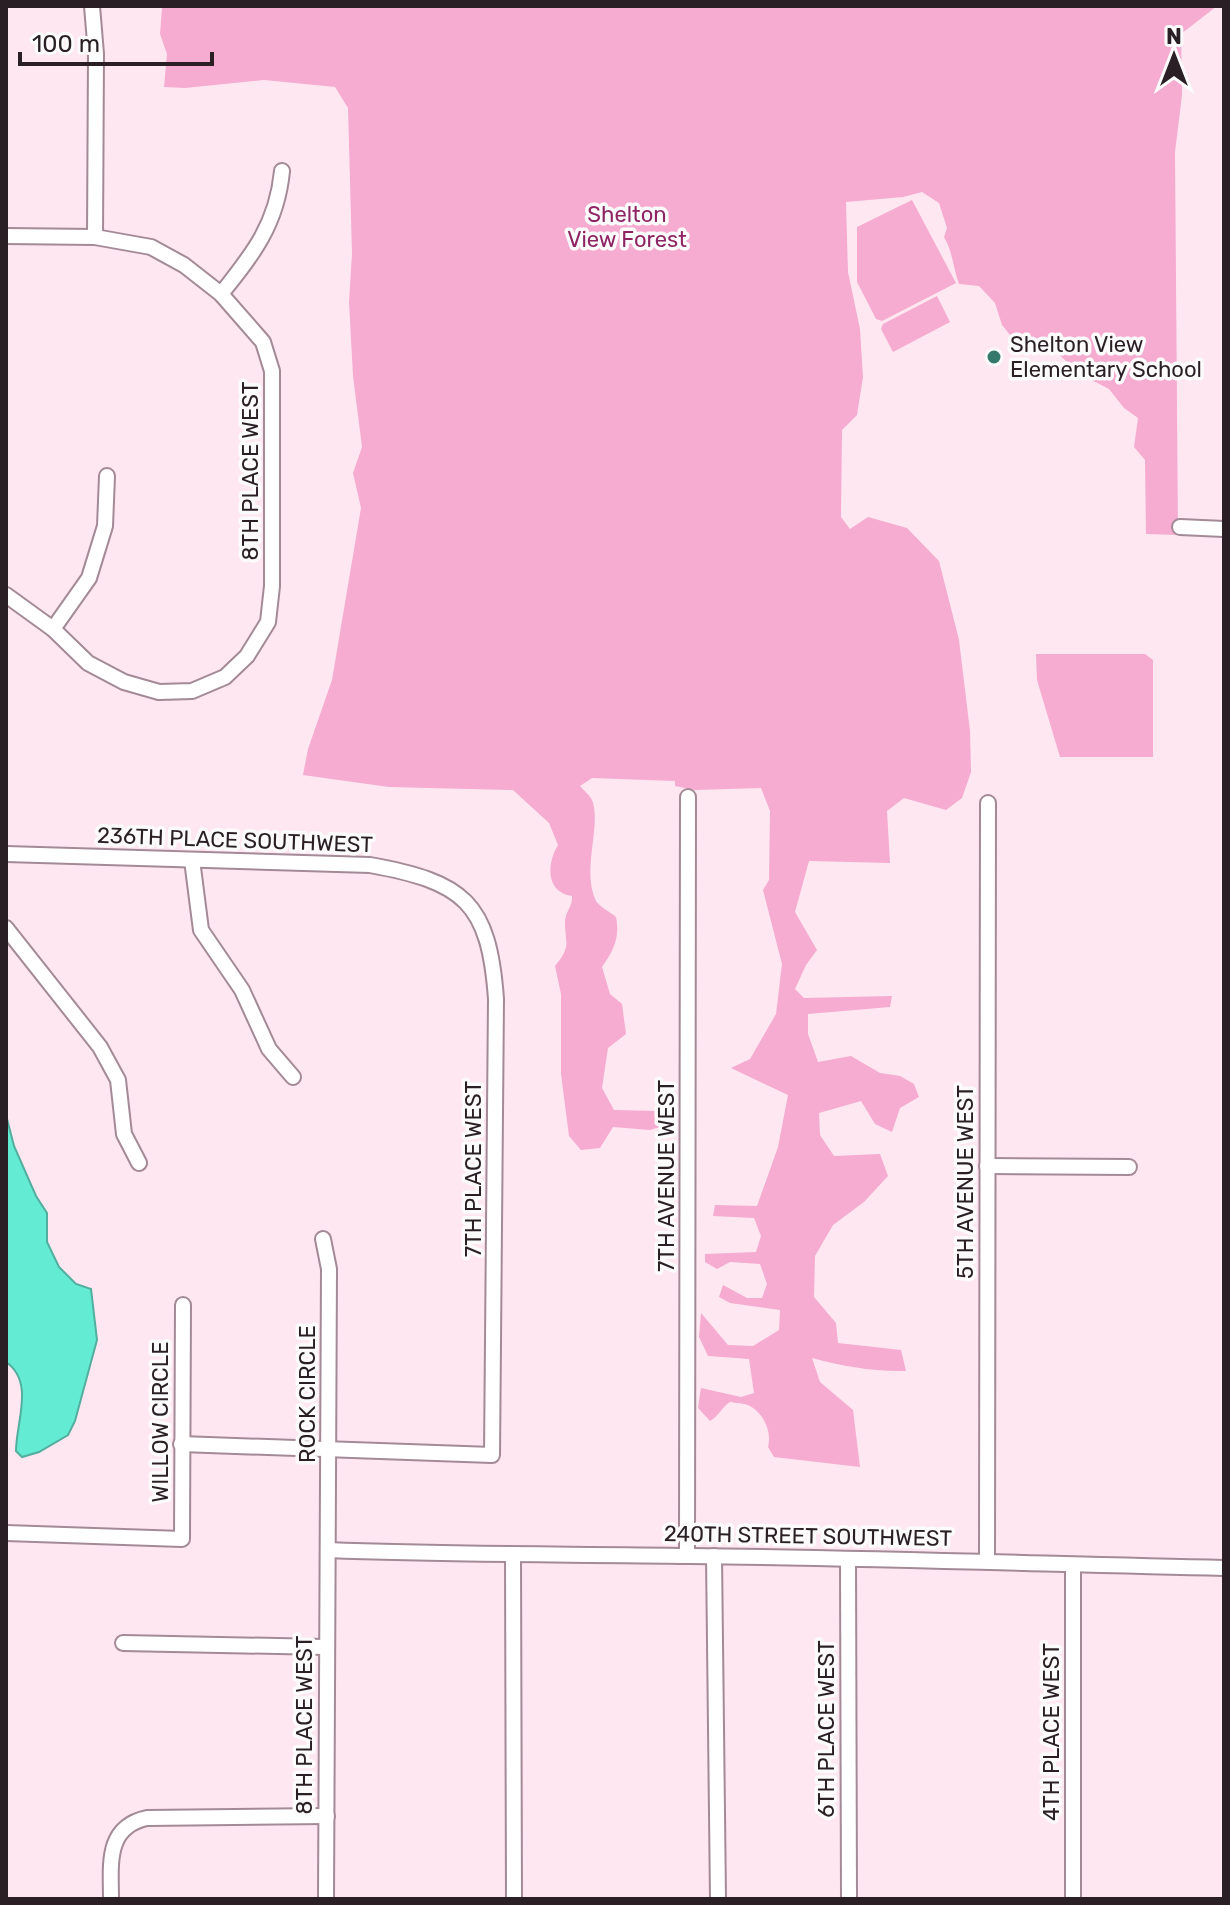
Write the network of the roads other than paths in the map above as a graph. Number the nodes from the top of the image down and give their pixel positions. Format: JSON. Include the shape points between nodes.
{"nodes":[{"id":1,"x":92,"y":6,"type":"edge"},
{"id":2,"x":282,"y":171,"type":"dead end"},
{"id":3,"x":6,"y":236,"type":"edge"},
{"id":4,"x":95,"y":237,"type":"junction"},
{"id":5,"x":221,"y":294,"type":"junction"},
{"id":6,"x":107,"y":476,"type":"dead end"},
{"id":7,"x":1180,"y":527,"type":"dead end"},
{"id":8,"x":1224,"y":529,"type":"edge"},
{"id":9,"x":6,"y":595,"type":"edge"},
{"id":10,"x":53,"y":629,"type":"junction"},
{"id":11,"x":688,"y":797,"type":"dead end"},
{"id":12,"x":988,"y":803,"type":"dead end"},
{"id":13,"x":6,"y":854,"type":"edge"},
{"id":14,"x":192,"y":860,"type":"junction"},
{"id":15,"x":457,"y":894,"type":"joint"},
{"id":16,"x":6,"y":928,"type":"edge"},
{"id":17,"x":293,"y":1077,"type":"dead end"},
{"id":18,"x":139,"y":1163,"type":"dead end"},
{"id":19,"x":987,"y":1166,"type":"junction"},
{"id":20,"x":1129,"y":1167,"type":"dead end"},
{"id":21,"x":323,"y":1239,"type":"dead end"},
{"id":22,"x":183,"y":1305,"type":"dead end"},
{"id":23,"x":181,"y":1444,"type":"junction"},
{"id":24,"x":329,"y":1448,"type":"junction"},
{"id":25,"x":6,"y":1533,"type":"edge"},
{"id":26,"x":328,"y":1550,"type":"junction"},
{"id":27,"x":513,"y":1556,"type":"junction"},
{"id":28,"x":687,"y":1556,"type":"junction"},
{"id":29,"x":714,"y":1556,"type":"junction"},
{"id":30,"x":848,"y":1559,"type":"junction"},
{"id":31,"x":987,"y":1561,"type":"junction"},
{"id":32,"x":1073,"y":1565,"type":"junction"},
{"id":33,"x":1224,"y":1568,"type":"edge"},
{"id":34,"x":123,"y":1643,"type":"dead end"},
{"id":35,"x":325,"y":1647,"type":"junction"},
{"id":36,"x":327,"y":1816,"type":"junction"},
{"id":37,"x":111,"y":1899,"type":"edge"},
{"id":38,"x":326,"y":1899,"type":"edge"},
{"id":39,"x":514,"y":1899,"type":"edge"},
{"id":40,"x":718,"y":1899,"type":"edge"},
{"id":41,"x":849,"y":1899,"type":"edge"},
{"id":42,"x":1073,"y":1899,"type":"edge"}],
"edges":[{"from":1,"to":4,"type":"street"},
{"from":2,"to":5,"type":"street","via":[[280,200],[254,253]]},
{"from":3,"to":4,"type":"street","name":"8TH PLACE WEST"},
{"from":4,"to":5,"type":"street","name":"8TH PLACE WEST","via":[[151,247]]},
{"from":5,"to":10,"type":"street","name":"8TH PLACE WEST","via":[[263,342],[272,371],[268,622],[247,656],[225,677],[192,691],[159,692],[124,682],[88,663]]},
{"from":6,"to":10,"type":"street","via":[[105,526],[89,578]]},
{"from":7,"to":8,"type":"street"},
{"from":9,"to":10,"type":"street","name":"8TH PLACE WEST"},
{"from":11,"to":28,"type":"street","name":"7TH AVENUE WEST"},
{"from":12,"to":19,"type":"street","name":"5TH AVENUE WEST"},
{"from":13,"to":14,"type":"street","name":"236TH PLACE SOUTHWEST"},
{"from":14,"to":15,"type":"street","name":"236TH PLACE SOUTHWEST","via":[[370,865],[407,872]]},
{"from":14,"to":17,"type":"street","via":[[201,930],[242,990],[269,1049]]},
{"from":15,"to":24,"type":"street","name":"7TH PLACE WEST","via":[[487,933],[496,999],[492,1455]]},
{"from":16,"to":18,"type":"street","via":[[100,1047],[118,1080],[124,1134]]},
{"from":19,"to":20,"type":"street"},
{"from":19,"to":31,"type":"street","name":"5TH AVENUE WEST"},
{"from":21,"to":24,"type":"street","name":"ROCK CIRCLE","via":[[329,1269]]},
{"from":22,"to":23,"type":"street","name":"WILLOW CIRCLE"},
{"from":23,"to":24,"type":"street"},
{"from":23,"to":25,"type":"street","name":"WILLOW CIRCLE","via":[[182,1539]]},
{"from":24,"to":26,"type":"street","name":"ROCK CIRCLE"},
{"from":26,"to":27,"type":"street","name":"240TH STREET SOUTHWEST"},
{"from":26,"to":35,"type":"street","name":"8TH PLACE WEST"},
{"from":27,"to":28,"type":"street","name":"240TH STREET SOUTHWEST"},
{"from":27,"to":39,"type":"street"},
{"from":28,"to":29,"type":"street","name":"240TH STREET SOUTHWEST"},
{"from":29,"to":30,"type":"street","name":"240TH STREET SOUTHWEST"},
{"from":29,"to":40,"type":"street"},
{"from":30,"to":31,"type":"street","name":"240TH STREET SOUTHWEST"},
{"from":30,"to":41,"type":"street","name":"6TH PLACE WEST"},
{"from":31,"to":32,"type":"street","name":"240TH STREET SOUTHWEST"},
{"from":32,"to":33,"type":"street","name":"240TH STREET SOUTHWEST"},
{"from":32,"to":42,"type":"street","name":"4TH PLACE WEST"},
{"from":34,"to":35,"type":"street"},
{"from":35,"to":36,"type":"street","name":"8TH PLACE WEST"},
{"from":36,"to":37,"type":"street","via":[[131,1822],[111,1854]]},
{"from":36,"to":38,"type":"street","name":"8TH PLACE WEST"}]}
